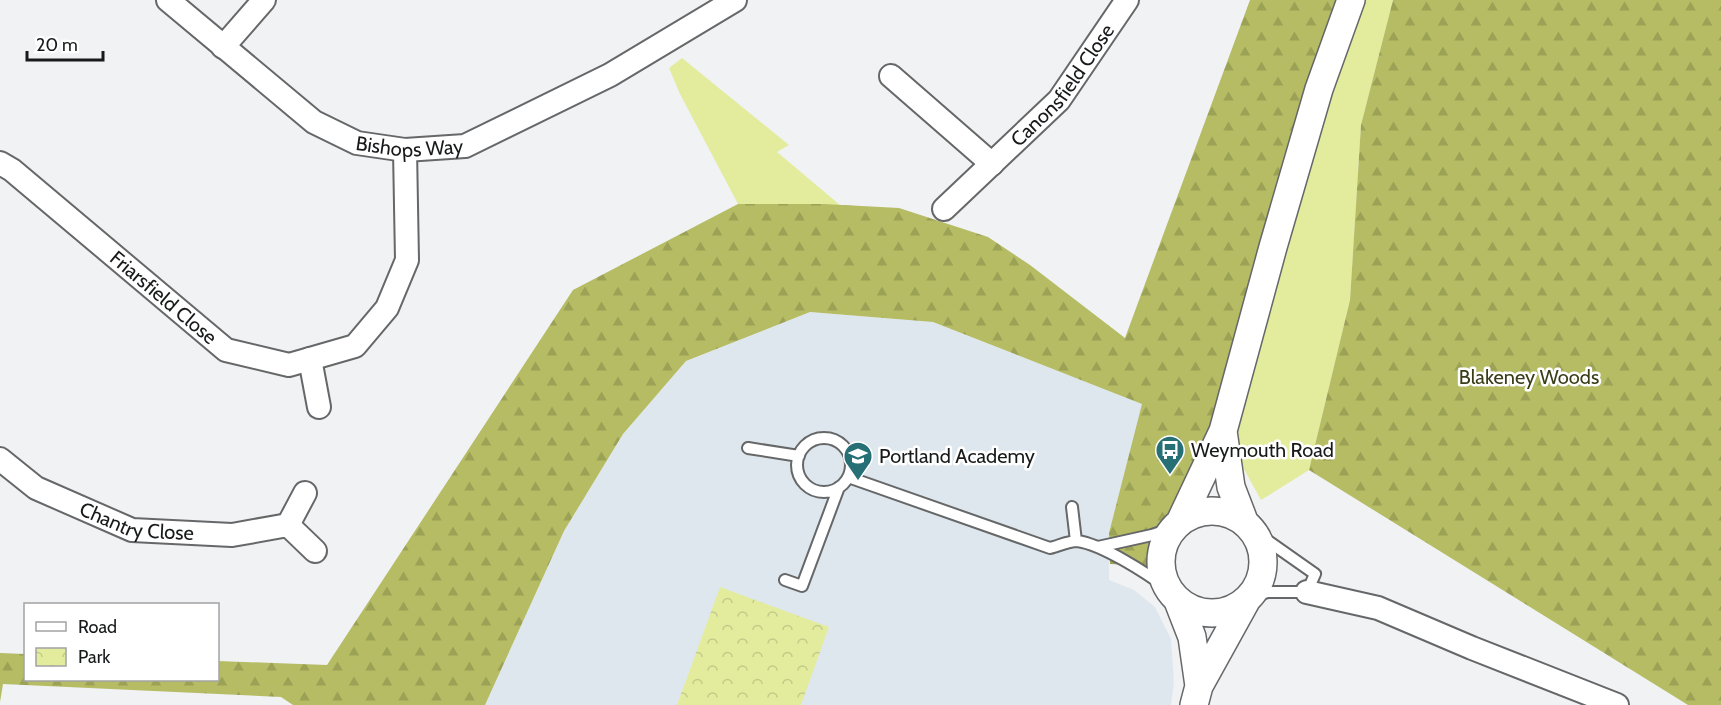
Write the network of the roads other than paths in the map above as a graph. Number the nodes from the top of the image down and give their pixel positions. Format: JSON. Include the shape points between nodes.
{"nodes":[{"id":1,"x":168,"y":0,"type":"edge"},
{"id":2,"x":264,"y":0,"type":"edge"},
{"id":3,"x":735,"y":0,"type":"edge"},
{"id":4,"x":1127,"y":0,"type":"edge"},
{"id":5,"x":1351,"y":0,"type":"edge"},
{"id":6,"x":223,"y":47,"type":"junction"},
{"id":7,"x":891,"y":76,"type":"dead end"},
{"id":8,"x":405,"y":150,"type":"junction"},
{"id":9,"x":0,"y":163,"type":"edge"},
{"id":10,"x":992,"y":164,"type":"junction"},
{"id":11,"x":944,"y":209,"type":"dead end"},
{"id":12,"x":310,"y":359,"type":"junction"},
{"id":13,"x":320,"y":407,"type":"dead end"},
{"id":14,"x":1223,"y":431,"type":"junction"},
{"id":15,"x":748,"y":448,"type":"dead end"},
{"id":16,"x":798,"y":456,"type":"junction"},
{"id":17,"x":0,"y":459,"type":"edge"},
{"id":18,"x":848,"y":477,"type":"junction"},
{"id":19,"x":839,"y":487,"type":"junction"},
{"id":20,"x":305,"y":493,"type":"dead end"},
{"id":21,"x":1072,"y":507,"type":"dead end"},
{"id":22,"x":288,"y":525,"type":"junction"},
{"id":23,"x":1177,"y":525,"type":"junction"},
{"id":24,"x":1248,"y":525,"type":"junction"},
{"id":25,"x":1076,"y":541,"type":"junction"},
{"id":26,"x":1098,"y":547,"type":"junction"},
{"id":27,"x":315,"y":551,"type":"dead end"},
{"id":28,"x":785,"y":580,"type":"dead end"},
{"id":29,"x":1307,"y":592,"type":"junction"},
{"id":30,"x":1173,"y":595,"type":"junction"},
{"id":31,"x":1248,"y":599,"type":"junction"},
{"id":32,"x":1196,"y":696,"type":"edge"},
{"id":33,"x":1617,"y":705,"type":"edge"}],
"edges":[{"from":1,"to":6,"type":"street","name":"Bishops Way"},
{"from":2,"to":6,"type":"street"},
{"from":3,"to":8,"type":"street","name":"Bishops Way","via":[[610,75],[465,146]]},
{"from":4,"to":10,"type":"street","name":"Canonsfield Close","via":[[1059,100]]},
{"from":5,"to":14,"type":"street","via":[[1316,100]]},
{"from":6,"to":8,"type":"street","name":"Bishops Way","via":[[314,122],[357,143]]},
{"from":7,"to":10,"type":"street"},
{"from":8,"to":12,"type":"street","name":"Friarsfield Close","via":[[407,260],[387,308],[354,346]]},
{"from":9,"to":12,"type":"street","name":"Friarsfield Close","via":[[226,350],[289,365]]},
{"from":10,"to":11,"type":"street","name":"Canonsfield Close"},
{"from":12,"to":13,"type":"street"},
{"from":14,"to":23,"type":"street"},
{"from":14,"to":24,"type":"street","via":[[1231,486]]},
{"from":15,"to":16,"type":"lane"},
{"from":16,"to":18,"type":"lane","via":[[815,440],[835,441],[848,454]]},
{"from":16,"to":19,"type":"lane","via":[[798,471],[806,485],[822,492]]},
{"from":17,"to":22,"type":"street","name":"Chantry Close","via":[[36,488],[132,530],[232,535]]},
{"from":18,"to":19,"type":"lane"},
{"from":18,"to":25,"type":"lane","via":[[1050,548]]},
{"from":19,"to":28,"type":"lane","via":[[802,586]]},
{"from":20,"to":22,"type":"street"},
{"from":21,"to":25,"type":"lane"},
{"from":22,"to":27,"type":"street"},
{"from":23,"to":24,"type":"street","via":[[1195,513],[1212,510],[1229,513]]},
{"from":23,"to":26,"type":"lane"},
{"from":23,"to":30,"type":"street","via":[[1164,545],[1160,564],[1162,577]]},
{"from":24,"to":29,"type":"lane","via":[[1315,574]]},
{"from":24,"to":31,"type":"street","via":[[1263,555],[1263,571]]},
{"from":25,"to":26,"type":"lane"},
{"from":26,"to":30,"type":"lane","via":[[1153,578]]},
{"from":29,"to":31,"type":"lane","via":[[1268,592]]},
{"from":29,"to":33,"type":"street","via":[[1378,608]]},
{"from":30,"to":31,"type":"street","via":[[1191,609],[1205,613],[1233,609]]},
{"from":30,"to":32,"type":"street","via":[[1192,636]]},
{"from":31,"to":32,"type":"street"}]}
